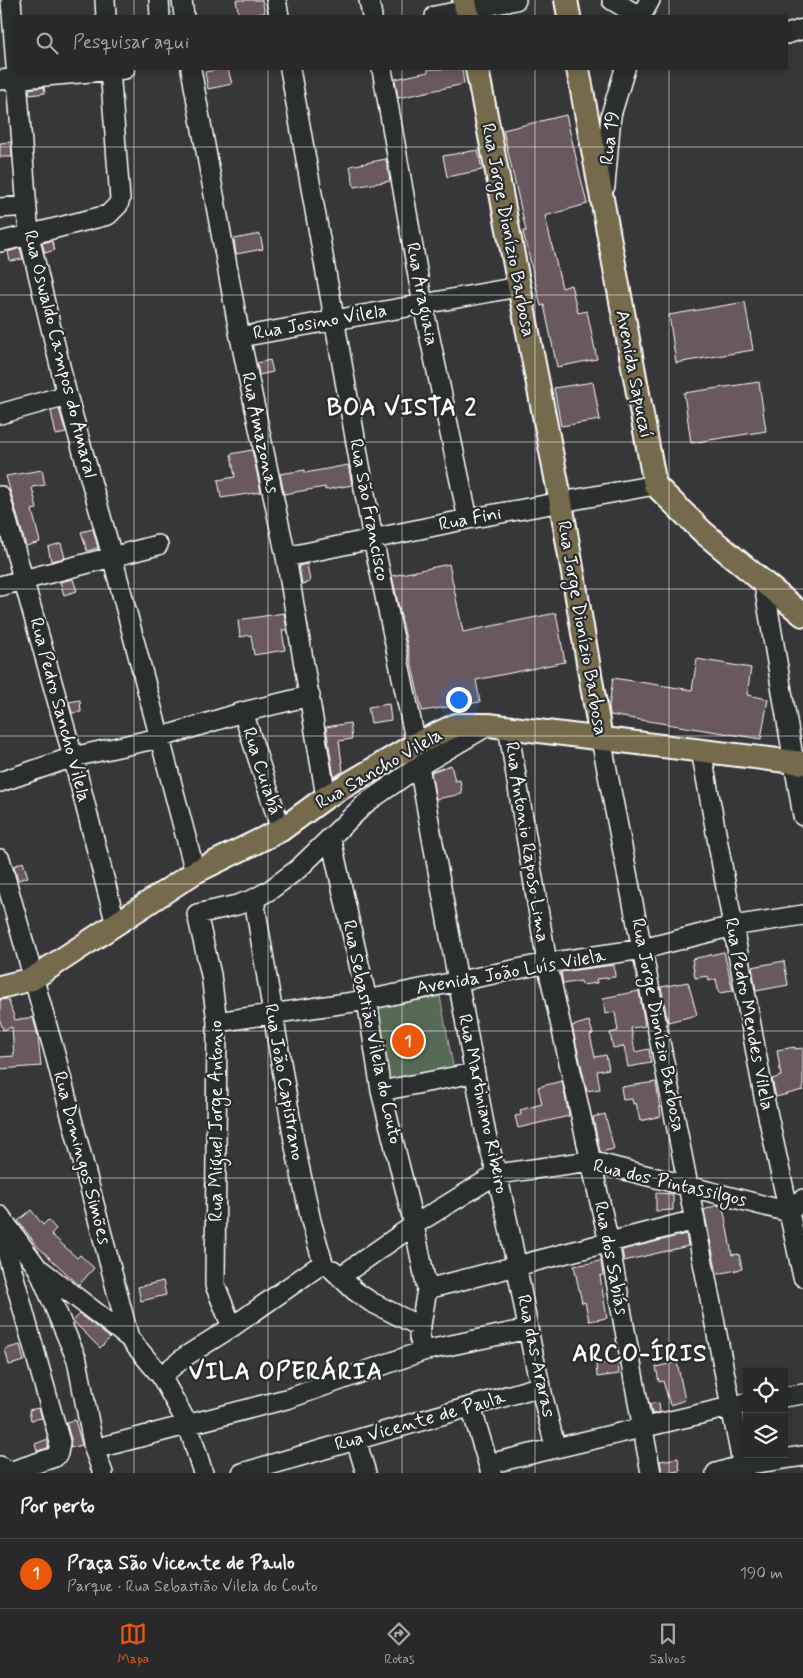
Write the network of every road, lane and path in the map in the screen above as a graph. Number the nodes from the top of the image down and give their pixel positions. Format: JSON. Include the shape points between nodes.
{"nodes":[{"id":1,"x":11,"y":0,"type":"edge"},
{"id":2,"x":106,"y":0,"type":"edge"},
{"id":3,"x":159,"y":0,"type":"edge"},
{"id":4,"x":182,"y":0,"type":"edge"},
{"id":5,"x":276,"y":0,"type":"edge"},
{"id":6,"x":369,"y":0,"type":"edge"},
{"id":7,"x":516,"y":0,"type":"edge"},
{"id":8,"x":566,"y":0,"type":"edge"},
{"id":9,"x":612,"y":0,"type":"edge"},
{"id":10,"x":650,"y":0,"type":"edge"},
{"id":11,"x":466,"y":9,"type":"edge"},
{"id":12,"x":106,"y":15,"type":"edge"},
{"id":13,"x":160,"y":15,"type":"edge"},
{"id":14,"x":184,"y":15,"type":"edge"},
{"id":15,"x":279,"y":15,"type":"edge"},
{"id":16,"x":372,"y":15,"type":"edge"},
{"id":17,"x":439,"y":15,"type":"edge"},
{"id":18,"x":569,"y":15,"type":"edge"},
{"id":19,"x":638,"y":15,"type":"edge"},
{"id":20,"x":641,"y":15,"type":"edge"},
{"id":21,"x":803,"y":29,"type":"edge"},
{"id":22,"x":788,"y":34,"type":"edge"},
{"id":23,"x":105,"y":70,"type":"edge"},
{"id":24,"x":115,"y":70,"type":"edge"},
{"id":25,"x":191,"y":70,"type":"edge"},
{"id":26,"x":290,"y":70,"type":"edge"},
{"id":27,"x":382,"y":70,"type":"edge"},
{"id":28,"x":477,"y":70,"type":"edge"},
{"id":29,"x":578,"y":70,"type":"edge"},
{"id":30,"x":625,"y":70,"type":"edge"},
{"id":31,"x":8,"y":80,"type":"edge"},
{"id":32,"x":27,"y":206,"type":"junction"},
{"id":33,"x":0,"y":208,"type":"edge"},
{"id":34,"x":602,"y":210,"type":"junction"},
{"id":35,"x":29,"y":236,"type":"junction"},
{"id":36,"x":0,"y":242,"type":"edge"},
{"id":37,"x":518,"y":287,"type":"junction"},
{"id":38,"x":423,"y":305,"type":"junction"},
{"id":39,"x":334,"y":319,"type":"junction"},
{"id":40,"x":240,"y":336,"type":"junction"},
{"id":41,"x":67,"y":395,"type":"junction"},
{"id":42,"x":0,"y":414,"type":"edge"},
{"id":43,"x":655,"y":485,"type":"junction"},
{"id":44,"x":0,"y":496,"type":"edge"},
{"id":45,"x":561,"y":503,"type":"junction"},
{"id":46,"x":468,"y":519,"type":"junction"},
{"id":47,"x":374,"y":539,"type":"junction"},
{"id":48,"x":158,"y":545,"type":"dead end"},
{"id":49,"x":112,"y":556,"type":"junction"},
{"id":50,"x":286,"y":557,"type":"junction"},
{"id":51,"x":25,"y":580,"type":"junction"},
{"id":52,"x":764,"y":585,"type":"junction"},
{"id":53,"x":0,"y":586,"type":"edge"},
{"id":54,"x":803,"y":615,"type":"edge"},
{"id":55,"x":310,"y":696,"type":"junction"},
{"id":56,"x":244,"y":712,"type":"junction"},
{"id":57,"x":498,"y":726,"type":"junction"},
{"id":58,"x":159,"y":738,"type":"junction"},
{"id":59,"x":601,"y":739,"type":"junction"},
{"id":60,"x":416,"y":744,"type":"junction"},
{"id":61,"x":701,"y":750,"type":"junction"},
{"id":62,"x":73,"y":757,"type":"junction"},
{"id":63,"x":798,"y":762,"type":"edge"},
{"id":64,"x":419,"y":766,"type":"junction"},
{"id":65,"x":0,"y":782,"type":"edge"},
{"id":66,"x":326,"y":797,"type":"junction"},
{"id":67,"x":803,"y":816,"type":"edge"},
{"id":68,"x":281,"y":830,"type":"junction"},
{"id":69,"x":331,"y":839,"type":"junction"},
{"id":70,"x":0,"y":859,"type":"edge"},
{"id":71,"x":194,"y":872,"type":"junction"},
{"id":72,"x":254,"y":899,"type":"junction"},
{"id":73,"x":803,"y":915,"type":"edge"},
{"id":74,"x":116,"y":925,"type":"junction"},
{"id":75,"x":733,"y":926,"type":"junction"},
{"id":76,"x":643,"y":949,"type":"junction"},
{"id":77,"x":547,"y":963,"type":"junction"},
{"id":78,"x":32,"y":979,"type":"junction"},
{"id":79,"x":458,"y":981,"type":"junction"},
{"id":80,"x":0,"y":986,"type":"edge"},
{"id":81,"x":367,"y":1000,"type":"junction"},
{"id":82,"x":272,"y":1014,"type":"junction"},
{"id":83,"x":217,"y":1022,"type":"junction"},
{"id":84,"x":474,"y":1072,"type":"junction"},
{"id":85,"x":381,"y":1091,"type":"junction"},
{"id":86,"x":590,"y":1161,"type":"junction"},
{"id":87,"x":497,"y":1174,"type":"junction"},
{"id":88,"x":688,"y":1186,"type":"junction"},
{"id":89,"x":803,"y":1198,"type":"edge"},
{"id":90,"x":789,"y":1212,"type":"junction"},
{"id":91,"x":0,"y":1216,"type":"edge"},
{"id":92,"x":695,"y":1220,"type":"junction"},
{"id":93,"x":414,"y":1225,"type":"junction"},
{"id":94,"x":0,"y":1227,"type":"edge"},
{"id":95,"x":609,"y":1243,"type":"junction"},
{"id":96,"x":323,"y":1263,"type":"junction"},
{"id":97,"x":518,"y":1265,"type":"junction"},
{"id":98,"x":5,"y":1267,"type":"edge"},
{"id":99,"x":37,"y":1267,"type":"junction"},
{"id":100,"x":341,"y":1276,"type":"junction"},
{"id":101,"x":803,"y":1277,"type":"edge"},
{"id":102,"x":427,"y":1289,"type":"junction"},
{"id":103,"x":232,"y":1327,"type":"junction"},
{"id":104,"x":421,"y":1327,"type":"junction"},
{"id":105,"x":528,"y":1329,"type":"junction"},
{"id":106,"x":129,"y":1338,"type":"junction"},
{"id":107,"x":423,"y":1351,"type":"junction"},
{"id":108,"x":161,"y":1376,"type":"junction"},
{"id":109,"x":541,"y":1386,"type":"junction"},
{"id":110,"x":803,"y":1394,"type":"edge"},
{"id":111,"x":788,"y":1396,"type":"edge"},
{"id":112,"x":739,"y":1404,"type":"edge"},
{"id":113,"x":471,"y":1407,"type":"junction"},
{"id":114,"x":188,"y":1425,"type":"junction"},
{"id":115,"x":643,"y":1426,"type":"junction"},
{"id":116,"x":356,"y":1440,"type":"junction"},
{"id":117,"x":555,"y":1447,"type":"junction"},
{"id":118,"x":94,"y":1449,"type":"junction"},
{"id":119,"x":803,"y":1456,"type":"edge"},
{"id":120,"x":803,"y":1463,"type":"edge"},
{"id":121,"x":0,"y":1466,"type":"edge"},
{"id":122,"x":490,"y":1469,"type":"edge"},
{"id":123,"x":744,"y":1469,"type":"edge"},
{"id":124,"x":103,"y":1473,"type":"edge"},
{"id":125,"x":203,"y":1473,"type":"edge"},
{"id":126,"x":242,"y":1473,"type":"edge"},
{"id":127,"x":366,"y":1473,"type":"edge"},
{"id":128,"x":651,"y":1473,"type":"edge"},
{"id":129,"x":716,"y":1473,"type":"edge"},
{"id":130,"x":796,"y":1473,"type":"edge"}],
"edges":[{"from":1,"to":31,"type":"street","name":"Rua Oswaldo Campos do Amaral"},
{"from":2,"to":12,"type":"street"},
{"from":3,"to":13,"type":"street"},
{"from":4,"to":14,"type":"street"},
{"from":5,"to":15,"type":"street"},
{"from":6,"to":16,"type":"street"},
{"from":7,"to":11,"type":"street"},
{"from":8,"to":18,"type":"main road"},
{"from":9,"to":19,"type":"street"},
{"from":10,"to":20,"type":"street"},
{"from":11,"to":17,"type":"street"},
{"from":21,"to":22,"type":"street"},
{"from":23,"to":31,"type":"street"},
{"from":24,"to":35,"type":"street","via":[[118,205],[108,215]]},
{"from":25,"to":40,"type":"street","name":"Rua Amazonas"},
{"from":26,"to":39,"type":"street","name":"Rua São Francisco"},
{"from":27,"to":38,"type":"street","name":"Rua Araguaia"},
{"from":28,"to":37,"type":"main road","name":"Rua Jorge Dionízio Barbosa"},
{"from":29,"to":34,"type":"main road","name":"Avenida Sapucaí"},
{"from":30,"to":34,"type":"street","name":"Rua 19","via":[[611,115]]},
{"from":31,"to":32,"type":"street","name":"Rua Oswaldo Campos do Amaral"},
{"from":32,"to":33,"type":"street"},
{"from":32,"to":35,"type":"street","name":"Rua Oswaldo Campos do Amaral"},
{"from":34,"to":43,"type":"main road","name":"Avenida Sapucaí"},
{"from":35,"to":36,"type":"street"},
{"from":35,"to":41,"type":"street","name":"Rua Oswaldo Campos do Amaral"},
{"from":37,"to":38,"type":"street","name":"Rua Josino Vilela"},
{"from":37,"to":45,"type":"main road","name":"Rua Jorge Dionízio Barbosa"},
{"from":38,"to":39,"type":"street","name":"Rua Josino Vilela"},
{"from":38,"to":46,"type":"street","name":"Rua Araguaia"},
{"from":39,"to":40,"type":"street","name":"Rua Josino Vilela"},
{"from":39,"to":47,"type":"street","name":"Rua São Francisco"},
{"from":40,"to":50,"type":"street","name":"Rua Amazonas"},
{"from":41,"to":42,"type":"street"},
{"from":41,"to":49,"type":"street","name":"Rua Oswaldo Campos do Amaral"},
{"from":43,"to":45,"type":"street","name":"Rua Fini"},
{"from":43,"to":52,"type":"main road"},
{"from":44,"to":51,"type":"street","name":"Rua Pedro Sancho Vilela"},
{"from":45,"to":46,"type":"street","name":"Rua Fini"},
{"from":45,"to":59,"type":"main road","name":"Rua Jorge Dionízio Barbosa"},
{"from":46,"to":47,"type":"street","name":"Rua Fini"},
{"from":47,"to":50,"type":"street","name":"Rua Fini"},
{"from":47,"to":60,"type":"street","name":"Rua São Francisco"},
{"from":48,"to":49,"type":"street"},
{"from":49,"to":51,"type":"street"},
{"from":49,"to":58,"type":"street","name":"Rua Oswaldo Campos do Amaral"},
{"from":50,"to":55,"type":"street","name":"Rua Amazonas"},
{"from":51,"to":53,"type":"street"},
{"from":51,"to":62,"type":"street","name":"Rua Pedro Sancho Vilela"},
{"from":52,"to":54,"type":"main road"},
{"from":52,"to":63,"type":"street"},
{"from":55,"to":56,"type":"street"},
{"from":55,"to":66,"type":"street","name":"Rua Amazonas"},
{"from":56,"to":58,"type":"street"},
{"from":56,"to":68,"type":"street","name":"Rua Cuiabá"},
{"from":57,"to":59,"type":"main road","name":"Rua Sancho Vilela"},
{"from":57,"to":60,"type":"main road","name":"Rua Sancho Vilela","via":[[456,725]]},
{"from":57,"to":64,"type":"street"},
{"from":57,"to":77,"type":"street","name":"Rua Antonio Raposo Lima"},
{"from":58,"to":62,"type":"street"},
{"from":58,"to":71,"type":"street","name":"Rua Oswaldo Campos do Amaral"},
{"from":59,"to":61,"type":"main road","name":"Rua Sancho Vilela"},
{"from":59,"to":76,"type":"street","name":"Rua Jorge Dionízio Barbosa"},
{"from":60,"to":66,"type":"main road","name":"Rua Sancho Vilela"},
{"from":61,"to":63,"type":"main road","name":"Rua Sancho Vilela"},
{"from":61,"to":75,"type":"street","name":"Rua Pedro Mendes Vilela"},
{"from":62,"to":65,"type":"street"},
{"from":62,"to":74,"type":"street","name":"Rua Pedro Sancho Vilela"},
{"from":63,"to":67,"type":"street"},
{"from":64,"to":69,"type":"street","via":[[366,803]]},
{"from":64,"to":79,"type":"street","name":"Rua Martiniano Ribeiro"},
{"from":66,"to":68,"type":"main road","name":"Rua Sancho Vilela"},
{"from":68,"to":71,"type":"main road","name":"Rua Sancho Vilela"},
{"from":69,"to":72,"type":"street","via":[[298,869]]},
{"from":69,"to":81,"type":"street","name":"Rua Sebastião Vilela do Couto"},
{"from":70,"to":78,"type":"street","name":"Rua Domingos Simões"},
{"from":71,"to":74,"type":"main road","name":"Rua Sancho Vilela"},
{"from":72,"to":82,"type":"street","name":"Rua João Capistrano"},
{"from":72,"to":83,"type":"street","name":"Rua Miguel Jorge Antonio","via":[[197,914],[211,975]]},
{"from":73,"to":75,"type":"street","name":"Avenida João Luís Vilela"},
{"from":74,"to":78,"type":"main road","name":"Rua Sancho Vilela"},
{"from":75,"to":76,"type":"street","name":"Avenida João Luís Vilela"},
{"from":75,"to":90,"type":"street","name":"Rua Pedro Mendes Vilela"},
{"from":76,"to":77,"type":"street","name":"Avenida João Luís Vilela"},
{"from":76,"to":88,"type":"street","name":"Rua Jorge Dionízio Barbosa"},
{"from":77,"to":79,"type":"street","name":"Avenida João Luís Vilela"},
{"from":77,"to":86,"type":"street","name":"Rua Antonio Raposo Lima"},
{"from":78,"to":80,"type":"main road","name":"Rua Sancho Vilela"},
{"from":78,"to":106,"type":"street","name":"Rua Domingos Simões"},
{"from":79,"to":81,"type":"street","name":"Avenida João Luís Vilela"},
{"from":79,"to":84,"type":"street","name":"Rua Martiniano Ribeiro"},
{"from":81,"to":82,"type":"street","name":"Avenida João Luís Vilela"},
{"from":81,"to":85,"type":"street","name":"Rua Sebastião Vilela do Couto"},
{"from":82,"to":83,"type":"street","name":"Avenida João Luís Vilela"},
{"from":82,"to":96,"type":"street","name":"Rua João Capistrano","via":[[297,1156]]},
{"from":83,"to":103,"type":"street","name":"Rua Miguel Jorge Antonio","via":[[215,1285]]},
{"from":84,"to":85,"type":"street"},
{"from":84,"to":87,"type":"street","name":"Rua Martiniano Ribeiro"},
{"from":85,"to":93,"type":"street","name":"Rua Sebastião Vilela do Couto"},
{"from":86,"to":87,"type":"street","name":"Rua dos Pintassilgos"},
{"from":86,"to":88,"type":"street","name":"Rua dos Pintassilgos"},
{"from":86,"to":95,"type":"street","name":"Rua dos Sabiás"},
{"from":87,"to":93,"type":"street","name":"Rua dos Pintassilgos"},
{"from":87,"to":97,"type":"street","name":"Rua Martiniano Ribeiro"},
{"from":88,"to":90,"type":"street","name":"Rua dos Pintassilgos"},
{"from":88,"to":92,"type":"street","name":"Rua Jorge Dionízio Barbosa"},
{"from":89,"to":90,"type":"street"},
{"from":90,"to":101,"type":"street","name":"Rua Pedro Mendes Vilela"},
{"from":91,"to":99,"type":"street"},
{"from":92,"to":95,"type":"street"},
{"from":92,"to":112,"type":"street","name":"Rua Jorge Dionízio Barbosa"},
{"from":93,"to":100,"type":"street","name":"Rua dos Pintassilgos"},
{"from":93,"to":102,"type":"street","name":"Rua Sebastião Vilela do Couto"},
{"from":94,"to":98,"type":"street"},
{"from":95,"to":97,"type":"street"},
{"from":95,"to":115,"type":"street","name":"Rua dos Sabiás"},
{"from":96,"to":100,"type":"street"},
{"from":96,"to":103,"type":"street"},
{"from":97,"to":102,"type":"street"},
{"from":97,"to":105,"type":"street","name":"Rua das Araras"},
{"from":98,"to":121,"type":"street","via":[[60,1447],[55,1457],[9,1472]]},
{"from":99,"to":106,"type":"street"},
{"from":99,"to":118,"type":"street","via":[[77,1360]]},
{"from":100,"to":104,"type":"street","via":[[372,1302]]},
{"from":102,"to":104,"type":"street"},
{"from":103,"to":108,"type":"street"},
{"from":104,"to":107,"type":"street","via":[[419,1338]]},
{"from":105,"to":107,"type":"street"},
{"from":105,"to":109,"type":"street","name":"Rua das Araras"},
{"from":106,"to":108,"type":"street"},
{"from":107,"to":114,"type":"street","via":[[290,1398]]},
{"from":108,"to":114,"type":"street"},
{"from":109,"to":113,"type":"street","name":"Rua Vicente de Paula"},
{"from":109,"to":117,"type":"street","name":"Rua das Araras"},
{"from":110,"to":111,"type":"street"},
{"from":112,"to":115,"type":"street"},
{"from":112,"to":123,"type":"street","name":"Rua Jorge Dionízio Barbosa"},
{"from":113,"to":116,"type":"street","name":"Rua Vicente de Paula"},
{"from":113,"to":122,"type":"street"},
{"from":114,"to":118,"type":"street"},
{"from":114,"to":125,"type":"street"},
{"from":115,"to":117,"type":"street"},
{"from":115,"to":128,"type":"street","name":"Rua dos Sabiás"},
{"from":116,"to":126,"type":"street","name":"Rua Vicente de Paula"},
{"from":116,"to":127,"type":"street"},
{"from":117,"to":122,"type":"street"},
{"from":118,"to":124,"type":"street"},
{"from":119,"to":123,"type":"street"},
{"from":120,"to":130,"type":"street"},
{"from":123,"to":129,"type":"street"}]}
